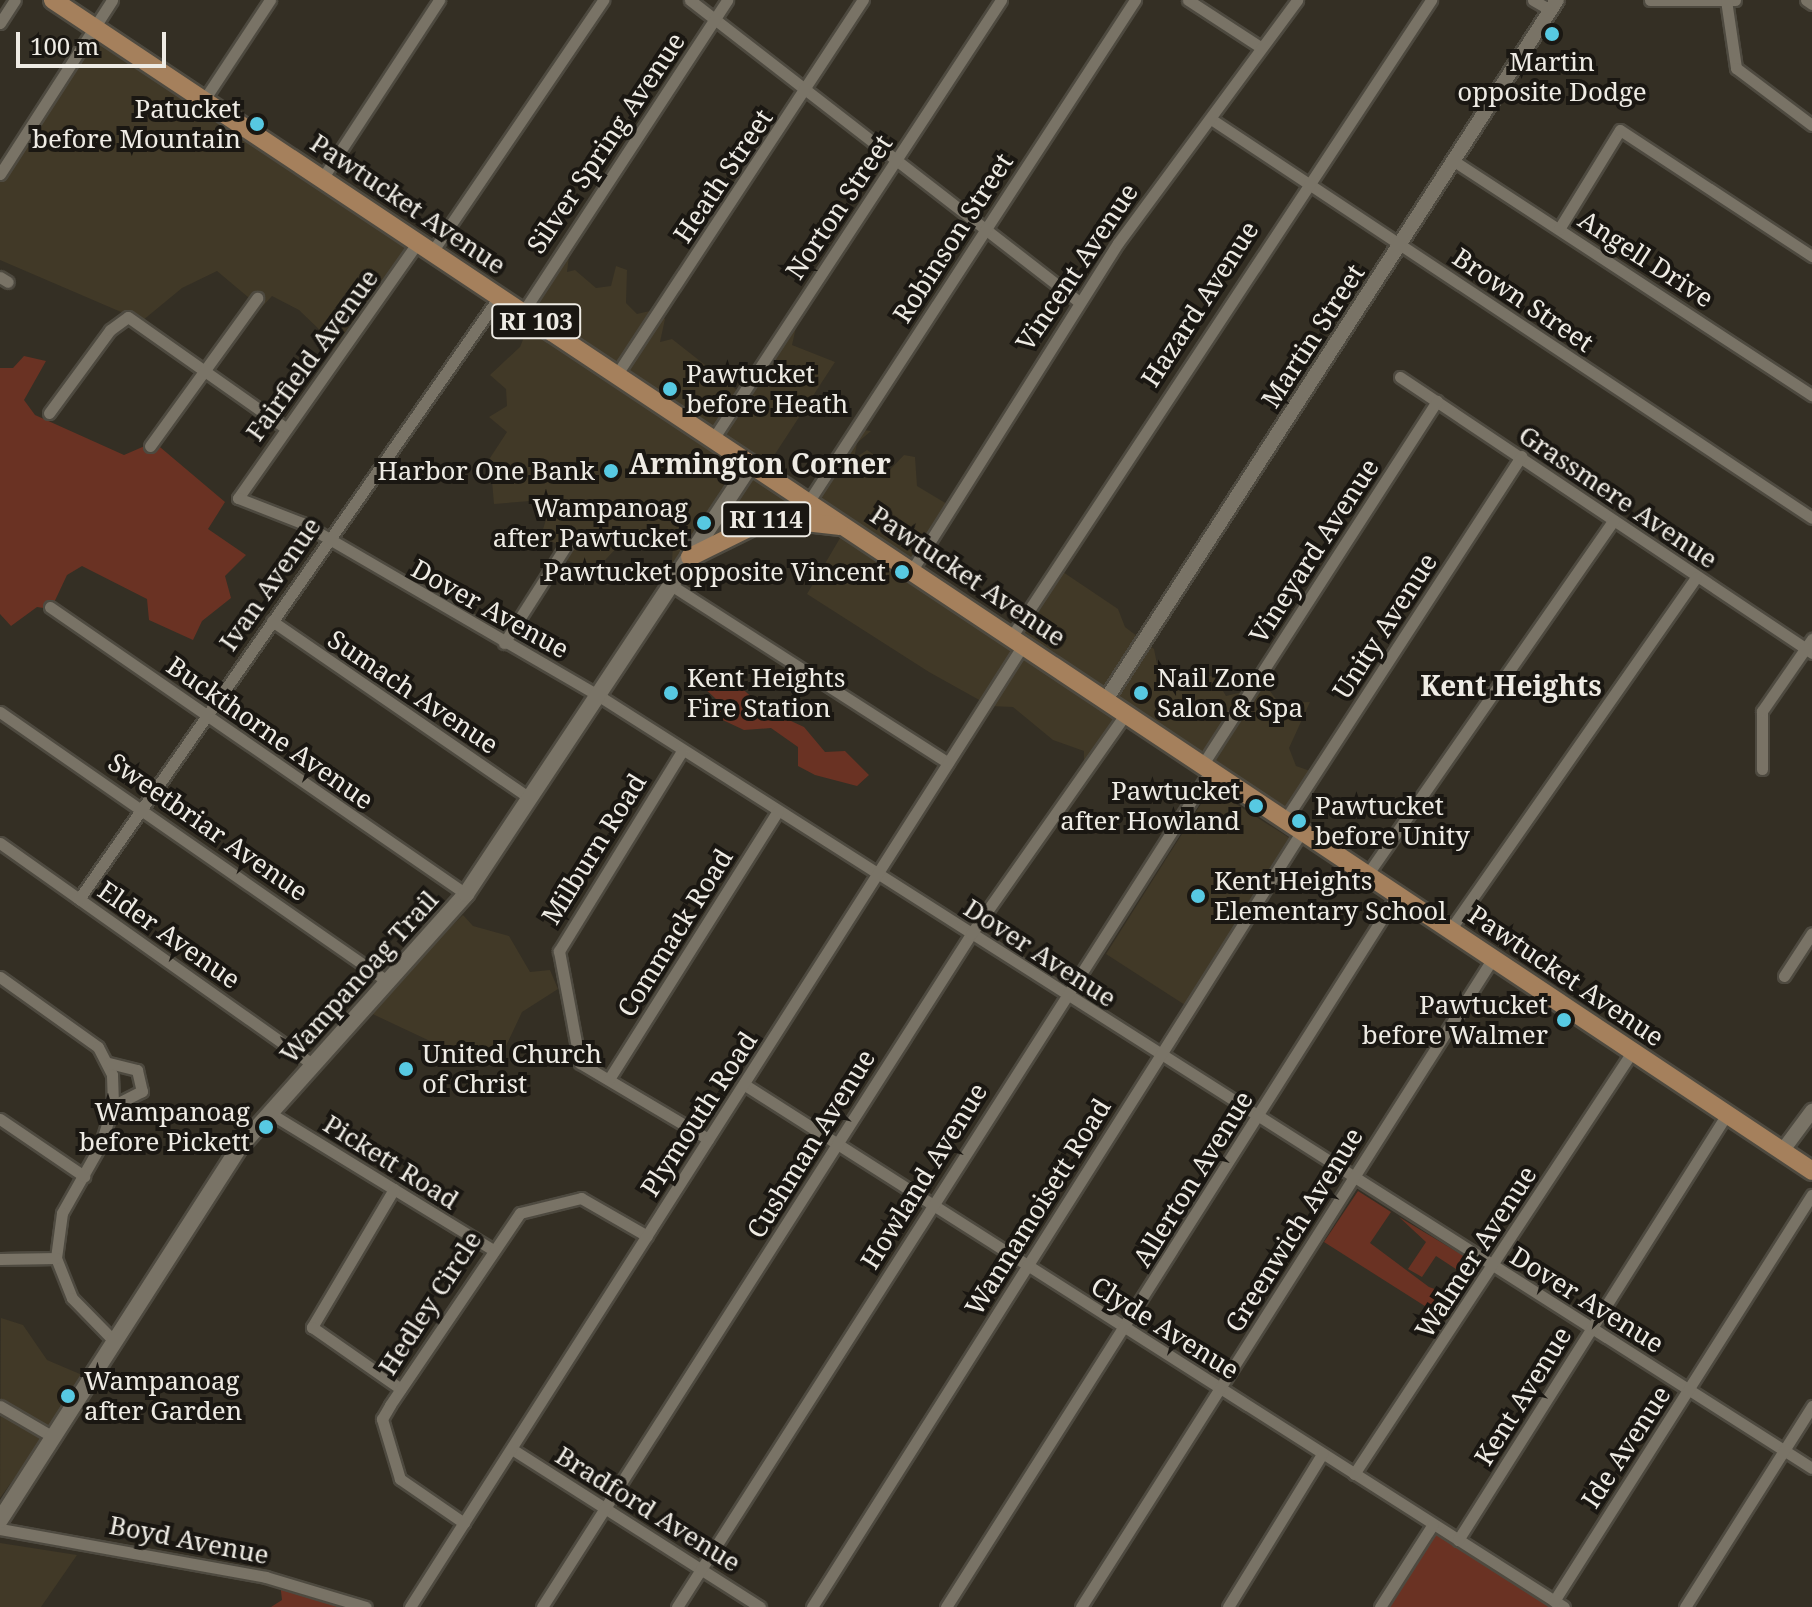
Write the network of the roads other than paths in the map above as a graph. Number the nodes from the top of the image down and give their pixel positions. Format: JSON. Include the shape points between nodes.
{"nodes":[{"id":1,"x":15,"y":0,"type":"edge"},
{"id":2,"x":53,"y":0,"type":"edge"},
{"id":3,"x":112,"y":0,"type":"edge"},
{"id":4,"x":270,"y":0,"type":"edge"},
{"id":5,"x":439,"y":0,"type":"edge"},
{"id":6,"x":603,"y":0,"type":"edge"},
{"id":7,"x":690,"y":0,"type":"edge"},
{"id":8,"x":727,"y":0,"type":"edge"},
{"id":9,"x":863,"y":0,"type":"edge"},
{"id":10,"x":1001,"y":0,"type":"edge"},
{"id":11,"x":1135,"y":0,"type":"edge"},
{"id":12,"x":1188,"y":0,"type":"edge"},
{"id":13,"x":1297,"y":0,"type":"edge"},
{"id":14,"x":1431,"y":0,"type":"edge"},
{"id":15,"x":1533,"y":0,"type":"edge"},
{"id":16,"x":1650,"y":0,"type":"edge"},
{"id":17,"x":1726,"y":0,"type":"edge"},
{"id":18,"x":1735,"y":0,"type":"edge"},
{"id":19,"x":1806,"y":0,"type":"edge"},
{"id":20,"x":1812,"y":4,"type":"edge"},
{"id":21,"x":1554,"y":5,"type":"edge"},
{"id":22,"x":716,"y":18,"type":"junction"},
{"id":23,"x":0,"y":23,"type":"edge"},
{"id":24,"x":95,"y":28,"type":"junction"},
{"id":25,"x":1260,"y":47,"type":"junction"},
{"id":26,"x":807,"y":89,"type":"junction"},
{"id":27,"x":204,"y":100,"type":"junction"},
{"id":28,"x":1211,"y":119,"type":"junction"},
{"id":29,"x":1812,"y":125,"type":"edge"},
{"id":30,"x":898,"y":158,"type":"junction"},
{"id":31,"x":1454,"y":161,"type":"junction"},
{"id":32,"x":0,"y":174,"type":"edge"},
{"id":33,"x":322,"y":179,"type":"junction"},
{"id":34,"x":1304,"y":183,"type":"junction"},
{"id":35,"x":986,"y":226,"type":"junction"},
{"id":36,"x":1559,"y":229,"type":"junction"},
{"id":37,"x":1400,"y":245,"type":"junction"},
{"id":38,"x":425,"y":247,"type":"junction"},
{"id":39,"x":1812,"y":256,"type":"edge"},
{"id":40,"x":499,"y":297,"type":"junction"},
{"id":41,"x":257,"y":298,"type":"dead end"},
{"id":42,"x":1080,"y":302,"type":"junction"},
{"id":43,"x":523,"y":312,"type":"junction"},
{"id":44,"x":207,"y":370,"type":"junction"},
{"id":45,"x":617,"y":374,"type":"junction"},
{"id":46,"x":1400,"y":377,"type":"dead end"},
{"id":47,"x":1812,"y":395,"type":"edge"},
{"id":48,"x":1437,"y":401,"type":"junction"},
{"id":49,"x":49,"y":413,"type":"dead end"},
{"id":50,"x":284,"y":427,"type":"junction"},
{"id":51,"x":713,"y":439,"type":"junction"},
{"id":52,"x":150,"y":446,"type":"dead end"},
{"id":53,"x":1521,"y":456,"type":"junction"},
{"id":54,"x":751,"y":464,"type":"junction"},
{"id":55,"x":240,"y":494,"type":"joint"},
{"id":56,"x":809,"y":501,"type":"junction"},
{"id":57,"x":1812,"y":518,"type":"edge"},
{"id":58,"x":1614,"y":520,"type":"junction"},
{"id":59,"x":849,"y":528,"type":"junction"},
{"id":60,"x":327,"y":540,"type":"junction"},
{"id":61,"x":569,"y":541,"type":"dead end"},
{"id":62,"x":690,"y":557,"type":"junction"},
{"id":63,"x":912,"y":570,"type":"junction"},
{"id":64,"x":1696,"y":577,"type":"junction"},
{"id":65,"x":671,"y":585,"type":"junction"},
{"id":66,"x":50,"y":607,"type":"dead end"},
{"id":67,"x":272,"y":621,"type":"junction"},
{"id":68,"x":1017,"y":641,"type":"junction"},
{"id":69,"x":504,"y":643,"type":"junction"},
{"id":70,"x":1810,"y":647,"type":"edge"},
{"id":71,"x":596,"y":694,"type":"junction"},
{"id":72,"x":1107,"y":698,"type":"junction"},
{"id":73,"x":0,"y":712,"type":"edge"},
{"id":74,"x":1127,"y":712,"type":"junction"},
{"id":75,"x":205,"y":716,"type":"junction"},
{"id":76,"x":682,"y":751,"type":"junction"},
{"id":77,"x":948,"y":763,"type":"junction"},
{"id":78,"x":1207,"y":767,"type":"junction"},
{"id":79,"x":1762,"y":769,"type":"dead end"},
{"id":80,"x":530,"y":798,"type":"junction"},
{"id":81,"x":142,"y":808,"type":"junction"},
{"id":82,"x":778,"y":811,"type":"junction"},
{"id":83,"x":1285,"y":820,"type":"junction"},
{"id":84,"x":1302,"y":831,"type":"junction"},
{"id":85,"x":0,"y":843,"type":"edge"},
{"id":86,"x":878,"y":874,"type":"junction"},
{"id":87,"x":1367,"y":875,"type":"junction"},
{"id":88,"x":466,"y":894,"type":"junction"},
{"id":89,"x":1397,"y":895,"type":"junction"},
{"id":90,"x":79,"y":899,"type":"junction"},
{"id":91,"x":1450,"y":930,"type":"junction"},
{"id":92,"x":1812,"y":933,"type":"edge"},
{"id":93,"x":971,"y":934,"type":"junction"},
{"id":94,"x":1493,"y":958,"type":"junction"},
{"id":95,"x":1784,"y":976,"type":"dead end"},
{"id":96,"x":0,"y":977,"type":"edge"},
{"id":97,"x":388,"y":982,"type":"junction"},
{"id":98,"x":1065,"y":996,"type":"junction"},
{"id":99,"x":1632,"y":1052,"type":"junction"},
{"id":100,"x":1160,"y":1057,"type":"junction"},
{"id":101,"x":109,"y":1063,"type":"junction"},
{"id":102,"x":312,"y":1064,"type":"junction"},
{"id":103,"x":609,"y":1079,"type":"junction"},
{"id":104,"x":745,"y":1085,"type":"junction"},
{"id":105,"x":113,"y":1106,"type":"junction"},
{"id":106,"x":1812,"y":1111,"type":"edge"},
{"id":107,"x":268,"y":1112,"type":"junction"},
{"id":108,"x":1727,"y":1114,"type":"junction"},
{"id":109,"x":1257,"y":1118,"type":"junction"},
{"id":110,"x":0,"y":1119,"type":"edge"},
{"id":111,"x":708,"y":1139,"type":"junction"},
{"id":112,"x":835,"y":1145,"type":"junction"},
{"id":113,"x":1783,"y":1150,"type":"junction"},
{"id":114,"x":1812,"y":1171,"type":"edge"},
{"id":115,"x":84,"y":1176,"type":"junction"},
{"id":116,"x":1353,"y":1177,"type":"junction"},
{"id":117,"x":394,"y":1189,"type":"junction"},
{"id":118,"x":1812,"y":1195,"type":"edge"},
{"id":119,"x":932,"y":1205,"type":"junction"},
{"id":120,"x":647,"y":1236,"type":"junction"},
{"id":121,"x":492,"y":1249,"type":"junction"},
{"id":122,"x":56,"y":1258,"type":"junction"},
{"id":123,"x":0,"y":1259,"type":"edge"},
{"id":124,"x":1027,"y":1267,"type":"junction"},
{"id":125,"x":1494,"y":1268,"type":"junction"},
{"id":126,"x":1124,"y":1330,"type":"junction"},
{"id":127,"x":1591,"y":1330,"type":"junction"},
{"id":128,"x":114,"y":1341,"type":"junction"},
{"id":129,"x":401,"y":1389,"type":"junction"},
{"id":130,"x":1220,"y":1390,"type":"junction"},
{"id":131,"x":1689,"y":1390,"type":"junction"},
{"id":132,"x":0,"y":1406,"type":"edge"},
{"id":133,"x":1812,"y":1406,"type":"edge"},
{"id":134,"x":53,"y":1437,"type":"junction"},
{"id":135,"x":512,"y":1449,"type":"junction"},
{"id":136,"x":1784,"y":1450,"type":"junction"},
{"id":137,"x":1322,"y":1454,"type":"junction"},
{"id":138,"x":1812,"y":1468,"type":"edge"},
{"id":139,"x":1354,"y":1474,"type":"junction"},
{"id":140,"x":603,"y":1509,"type":"junction"},
{"id":141,"x":0,"y":1520,"type":"edge"},
{"id":142,"x":464,"y":1523,"type":"junction"},
{"id":143,"x":1433,"y":1524,"type":"junction"},
{"id":144,"x":0,"y":1529,"type":"edge"},
{"id":145,"x":1458,"y":1540,"type":"junction"},
{"id":146,"x":701,"y":1569,"type":"junction"},
{"id":147,"x":1559,"y":1604,"type":"edge"},
{"id":148,"x":366,"y":1607,"type":"edge"},
{"id":149,"x":410,"y":1607,"type":"edge"},
{"id":150,"x":542,"y":1607,"type":"edge"},
{"id":151,"x":677,"y":1607,"type":"edge"},
{"id":152,"x":760,"y":1607,"type":"edge"},
{"id":153,"x":812,"y":1607,"type":"edge"},
{"id":154,"x":946,"y":1607,"type":"edge"},
{"id":155,"x":1081,"y":1607,"type":"edge"},
{"id":156,"x":1228,"y":1607,"type":"edge"},
{"id":157,"x":1380,"y":1607,"type":"edge"},
{"id":158,"x":1685,"y":1607,"type":"edge"}],
"edges":[{"from":1,"to":23,"type":"street"},
{"from":2,"to":24,"type":"main road","name":"Pawtucket Avenue","number":"RI 103"},
{"from":3,"to":24,"type":"street"},
{"from":4,"to":27,"type":"street"},
{"from":5,"to":33,"type":"street"},
{"from":6,"to":38,"type":"street","name":"Fairfield Avenue"},
{"from":7,"to":22,"type":"street"},
{"from":8,"to":22,"type":"street","name":"Silver Spring Avenue"},
{"from":9,"to":26,"type":"street","name":"Heath Street"},
{"from":10,"to":30,"type":"street","name":"Norton Street"},
{"from":11,"to":35,"type":"street","name":"Robinson Street"},
{"from":12,"to":25,"type":"street"},
{"from":13,"to":25,"type":"street","name":"Vincent Avenue"},
{"from":14,"to":34,"type":"street","name":"Hazard Avenue"},
{"from":15,"to":21,"type":"street"},
{"from":16,"to":17,"type":"street"},
{"from":17,"to":18,"type":"street"},
{"from":17,"to":29,"type":"street","via":[[1736,68]]},
{"from":19,"to":20,"type":"street"},
{"from":21,"to":31,"type":"street","name":"Martin Street"},
{"from":22,"to":26,"type":"street"},
{"from":22,"to":43,"type":"street","name":"Silver Spring Avenue"},
{"from":24,"to":27,"type":"main road","name":"Pawtucket Avenue","number":"RI 103"},
{"from":24,"to":32,"type":"street"},
{"from":25,"to":28,"type":"street","name":"Vincent Avenue"},
{"from":26,"to":30,"type":"street"},
{"from":26,"to":45,"type":"street","name":"Heath Street"},
{"from":27,"to":33,"type":"main road","name":"Pawtucket Avenue","number":"RI 103"},
{"from":28,"to":34,"type":"street","name":"Brown Street"},
{"from":28,"to":42,"type":"street","name":"Vincent Avenue"},
{"from":30,"to":35,"type":"street"},
{"from":30,"to":51,"type":"street","name":"Norton Street"},
{"from":31,"to":36,"type":"street","name":"Angell Drive"},
{"from":31,"to":37,"type":"street","name":"Martin Street"},
{"from":33,"to":38,"type":"main road","name":"Pawtucket Avenue","number":"RI 103"},
{"from":34,"to":37,"type":"street","name":"Brown Street"},
{"from":34,"to":68,"type":"street","name":"Hazard Avenue"},
{"from":35,"to":42,"type":"street"},
{"from":35,"to":56,"type":"street","name":"Robinson Street"},
{"from":36,"to":39,"type":"street","via":[[1620,130]]},
{"from":36,"to":47,"type":"street","name":"Angell Drive"},
{"from":37,"to":57,"type":"street","name":"Brown Street"},
{"from":37,"to":72,"type":"street","name":"Martin Street"},
{"from":38,"to":40,"type":"main road","name":"Pawtucket Avenue","number":"RI 103"},
{"from":38,"to":50,"type":"street","name":"Fairfield Avenue"},
{"from":40,"to":43,"type":"main road","name":"Pawtucket Avenue","number":"RI 103"},
{"from":40,"to":60,"type":"street","name":"Ivan Avenue"},
{"from":41,"to":44,"type":"street"},
{"from":42,"to":63,"type":"street","name":"Vincent Avenue"},
{"from":43,"to":45,"type":"main road","name":"Pawtucket Avenue","number":"RI 103"},
{"from":44,"to":49,"type":"street","via":[[125,317]]},
{"from":44,"to":50,"type":"street"},
{"from":44,"to":52,"type":"street"},
{"from":45,"to":51,"type":"main road","name":"Pawtucket Avenue","number":"RI 103"},
{"from":46,"to":48,"type":"street","name":"Grassmere Avenue"},
{"from":48,"to":53,"type":"street","name":"Grassmere Avenue"},
{"from":48,"to":78,"type":"street","name":"Vineyard Avenue"},
{"from":50,"to":55,"type":"street","name":"Fairfield Avenue"},
{"from":51,"to":54,"type":"main road","name":"Pawtucket Avenue","number":"RI 103"},
{"from":53,"to":58,"type":"street","name":"Grassmere Avenue"},
{"from":53,"to":83,"type":"street","name":"Unity Avenue"},
{"from":54,"to":56,"type":"main road","name":"Pawtucket Avenue","number":"RI 103"},
{"from":54,"to":62,"type":"main road","name":"Wampanoag Trail","number":"RI 114"},
{"from":55,"to":60,"type":"street","name":"Dover Avenue"},
{"from":56,"to":59,"type":"main road","name":"Pawtucket Avenue","number":"RI 103"},
{"from":58,"to":64,"type":"street","name":"Grassmere Avenue"},
{"from":58,"to":87,"type":"street"},
{"from":59,"to":62,"type":"main road","number":"RI 114","via":[[769,518]]},
{"from":59,"to":63,"type":"main road","name":"Pawtucket Avenue","number":"RI 103"},
{"from":60,"to":67,"type":"street","name":"Ivan Avenue"},
{"from":60,"to":69,"type":"street","name":"Dover Avenue"},
{"from":61,"to":69,"type":"street"},
{"from":62,"to":65,"type":"main road","name":"Wampanoag Trail","number":"RI 114"},
{"from":63,"to":68,"type":"main road","name":"Pawtucket Avenue","number":"RI 103"},
{"from":64,"to":70,"type":"street","name":"Grassmere Avenue"},
{"from":64,"to":91,"type":"street"},
{"from":65,"to":71,"type":"main road","name":"Wampanoag Trail","number":"RI 114"},
{"from":65,"to":77,"type":"street"},
{"from":66,"to":75,"type":"street","name":"Buckthorne Avenue"},
{"from":67,"to":75,"type":"street","name":"Ivan Avenue"},
{"from":67,"to":80,"type":"street","name":"Sumach Avenue"},
{"from":68,"to":72,"type":"main road","name":"Pawtucket Avenue","number":"RI 103"},
{"from":68,"to":77,"type":"street","name":"Plymouth Road"},
{"from":69,"to":71,"type":"street","name":"Dover Avenue"},
{"from":70,"to":79,"type":"street","via":[[1762,711]]},
{"from":71,"to":76,"type":"street","name":"Dover Avenue"},
{"from":71,"to":80,"type":"main road","name":"Wampanoag Trail","number":"RI 114"},
{"from":72,"to":74,"type":"main road","name":"Pawtucket Avenue","number":"RI 103"},
{"from":73,"to":81,"type":"street","name":"Sweetbriar Avenue"},
{"from":74,"to":78,"type":"main road","name":"Pawtucket Avenue","number":"RI 103"},
{"from":74,"to":93,"type":"street","name":"Cushman Avenue"},
{"from":75,"to":81,"type":"street","name":"Ivan Avenue"},
{"from":75,"to":88,"type":"street","name":"Buckthorne Avenue"},
{"from":76,"to":82,"type":"street","name":"Dover Avenue"},
{"from":76,"to":103,"type":"street","name":"Milburn Road","via":[[560,944],[573,1052]]},
{"from":77,"to":86,"type":"street","name":"Plymouth Road"},
{"from":78,"to":83,"type":"main road","name":"Pawtucket Avenue","number":"RI 103"},
{"from":78,"to":98,"type":"street","name":"Howland Avenue"},
{"from":80,"to":88,"type":"main road","name":"Wampanoag Trail","number":"RI 114"},
{"from":81,"to":90,"type":"street","name":"Ivan Avenue"},
{"from":81,"to":97,"type":"street","name":"Sweetbriar Avenue"},
{"from":82,"to":86,"type":"street","name":"Dover Avenue"},
{"from":82,"to":103,"type":"street","name":"Commack Road"},
{"from":83,"to":84,"type":"main road","name":"Pawtucket Avenue","number":"RI 103"},
{"from":84,"to":87,"type":"main road","name":"Pawtucket Avenue","number":"RI 103"},
{"from":84,"to":100,"type":"street","name":"Wannamoisett Road"},
{"from":85,"to":90,"type":"street","name":"Elder Avenue"},
{"from":86,"to":93,"type":"street","name":"Dover Avenue"},
{"from":86,"to":104,"type":"street","name":"Plymouth Road"},
{"from":87,"to":89,"type":"main road","name":"Pawtucket Avenue","number":"RI 103"},
{"from":88,"to":97,"type":"main road","name":"Wampanoag Trail","number":"RI 114"},
{"from":89,"to":91,"type":"main road","name":"Pawtucket Avenue","number":"RI 103"},
{"from":89,"to":109,"type":"street","name":"Allerton Avenue"},
{"from":90,"to":102,"type":"street","name":"Elder Avenue"},
{"from":91,"to":94,"type":"main road","name":"Pawtucket Avenue","number":"RI 103"},
{"from":92,"to":95,"type":"street"},
{"from":93,"to":98,"type":"street","name":"Dover Avenue"},
{"from":93,"to":112,"type":"street","name":"Cushman Avenue"},
{"from":94,"to":99,"type":"main road","name":"Pawtucket Avenue","number":"RI 103"},
{"from":94,"to":116,"type":"street","name":"Greenwich Avenue"},
{"from":96,"to":101,"type":"street","via":[[86,1035]]},
{"from":97,"to":102,"type":"main road","name":"Wampanoag Trail","number":"RI 114"},
{"from":98,"to":100,"type":"street","name":"Dover Avenue"},
{"from":98,"to":119,"type":"street","name":"Howland Avenue"},
{"from":99,"to":108,"type":"main road","name":"Pawtucket Avenue","number":"RI 103"},
{"from":99,"to":125,"type":"street","name":"Walmer Avenue"},
{"from":100,"to":109,"type":"street","name":"Dover Avenue"},
{"from":100,"to":124,"type":"street","name":"Wannamoisett Road"},
{"from":101,"to":105,"type":"street"},
{"from":101,"to":105,"type":"street","via":[[137,1070],[144,1080],[136,1099]]},
{"from":102,"to":107,"type":"main road","name":"Wampanoag Trail","number":"RI 114"},
{"from":103,"to":111,"type":"street","name":"Milburn Road"},
{"from":104,"to":111,"type":"street","name":"Plymouth Road"},
{"from":104,"to":112,"type":"street","name":"Clyde Avenue"},
{"from":105,"to":115,"type":"street"},
{"from":106,"to":113,"type":"street"},
{"from":107,"to":117,"type":"street","name":"Pickett Road"},
{"from":107,"to":128,"type":"main road","name":"Wampanoag Trail","number":"RI 114"},
{"from":108,"to":113,"type":"main road","name":"Pawtucket Avenue","number":"RI 103"},
{"from":108,"to":127,"type":"street","name":"Kent Avenue"},
{"from":109,"to":116,"type":"street","name":"Dover Avenue"},
{"from":109,"to":126,"type":"street","name":"Allerton Avenue"},
{"from":110,"to":115,"type":"street"},
{"from":111,"to":120,"type":"street","name":"Plymouth Road"},
{"from":112,"to":119,"type":"street","name":"Clyde Avenue"},
{"from":112,"to":140,"type":"street","name":"Cushman Avenue"},
{"from":113,"to":114,"type":"main road","name":"Pawtucket Avenue","number":"RI 103"},
{"from":115,"to":122,"type":"street","via":[[62,1213]]},
{"from":116,"to":125,"type":"street","name":"Dover Avenue"},
{"from":116,"to":130,"type":"street","name":"Greenwich Avenue"},
{"from":117,"to":121,"type":"street","name":"Pickett Road"},
{"from":117,"to":129,"type":"street","via":[[312,1327]]},
{"from":118,"to":131,"type":"street","name":"Ide Avenue"},
{"from":119,"to":124,"type":"street","name":"Clyde Avenue"},
{"from":119,"to":146,"type":"street","name":"Howland Avenue"},
{"from":120,"to":121,"type":"street","name":"Hedley Circle","via":[[581,1198],[520,1213]]},
{"from":120,"to":135,"type":"street","name":"Plymouth Road"},
{"from":121,"to":129,"type":"street","name":"Hedley Circle"},
{"from":122,"to":123,"type":"street"},
{"from":122,"to":128,"type":"street","via":[[72,1298]]},
{"from":124,"to":126,"type":"street","name":"Clyde Avenue"},
{"from":124,"to":153,"type":"street","name":"Wannamoisett Road"},
{"from":125,"to":127,"type":"street","name":"Dover Avenue"},
{"from":125,"to":139,"type":"street","name":"Walmer Avenue"},
{"from":126,"to":130,"type":"street","name":"Clyde Avenue"},
{"from":126,"to":154,"type":"street","name":"Allerton Avenue"},
{"from":127,"to":131,"type":"street","name":"Dover Avenue"},
{"from":127,"to":145,"type":"street","name":"Kent Avenue"},
{"from":128,"to":134,"type":"main road","name":"Wampanoag Trail","number":"RI 114"},
{"from":129,"to":142,"type":"street","name":"Hedley Circle","via":[[382,1419],[400,1479]]},
{"from":130,"to":137,"type":"street","name":"Clyde Avenue"},
{"from":130,"to":155,"type":"street","name":"Greenwich Avenue"},
{"from":131,"to":136,"type":"street","name":"Dover Avenue"},
{"from":131,"to":147,"type":"street","name":"Ide Avenue"},
{"from":132,"to":134,"type":"street"},
{"from":133,"to":136,"type":"street"},
{"from":134,"to":141,"type":"main road","name":"Wampanoag Trail","number":"RI 114"},
{"from":135,"to":140,"type":"street","name":"Bradford Avenue"},
{"from":135,"to":142,"type":"street","name":"Plymouth Road"},
{"from":136,"to":138,"type":"street","name":"Dover Avenue"},
{"from":136,"to":158,"type":"street"},
{"from":137,"to":139,"type":"street","name":"Clyde Avenue"},
{"from":137,"to":156,"type":"street"},
{"from":139,"to":143,"type":"street","name":"Clyde Avenue"},
{"from":140,"to":146,"type":"street","name":"Bradford Avenue"},
{"from":140,"to":150,"type":"street","name":"Cushman Avenue"},
{"from":142,"to":149,"type":"street","name":"Plymouth Road"},
{"from":143,"to":145,"type":"street","name":"Clyde Avenue"},
{"from":143,"to":157,"type":"street"},
{"from":144,"to":148,"type":"street","name":"Boyd Avenue","via":[[266,1577]]},
{"from":145,"to":147,"type":"street","name":"Clyde Avenue"},
{"from":146,"to":151,"type":"street","name":"Howland Avenue"},
{"from":146,"to":152,"type":"street","name":"Bradford Avenue"}]}
